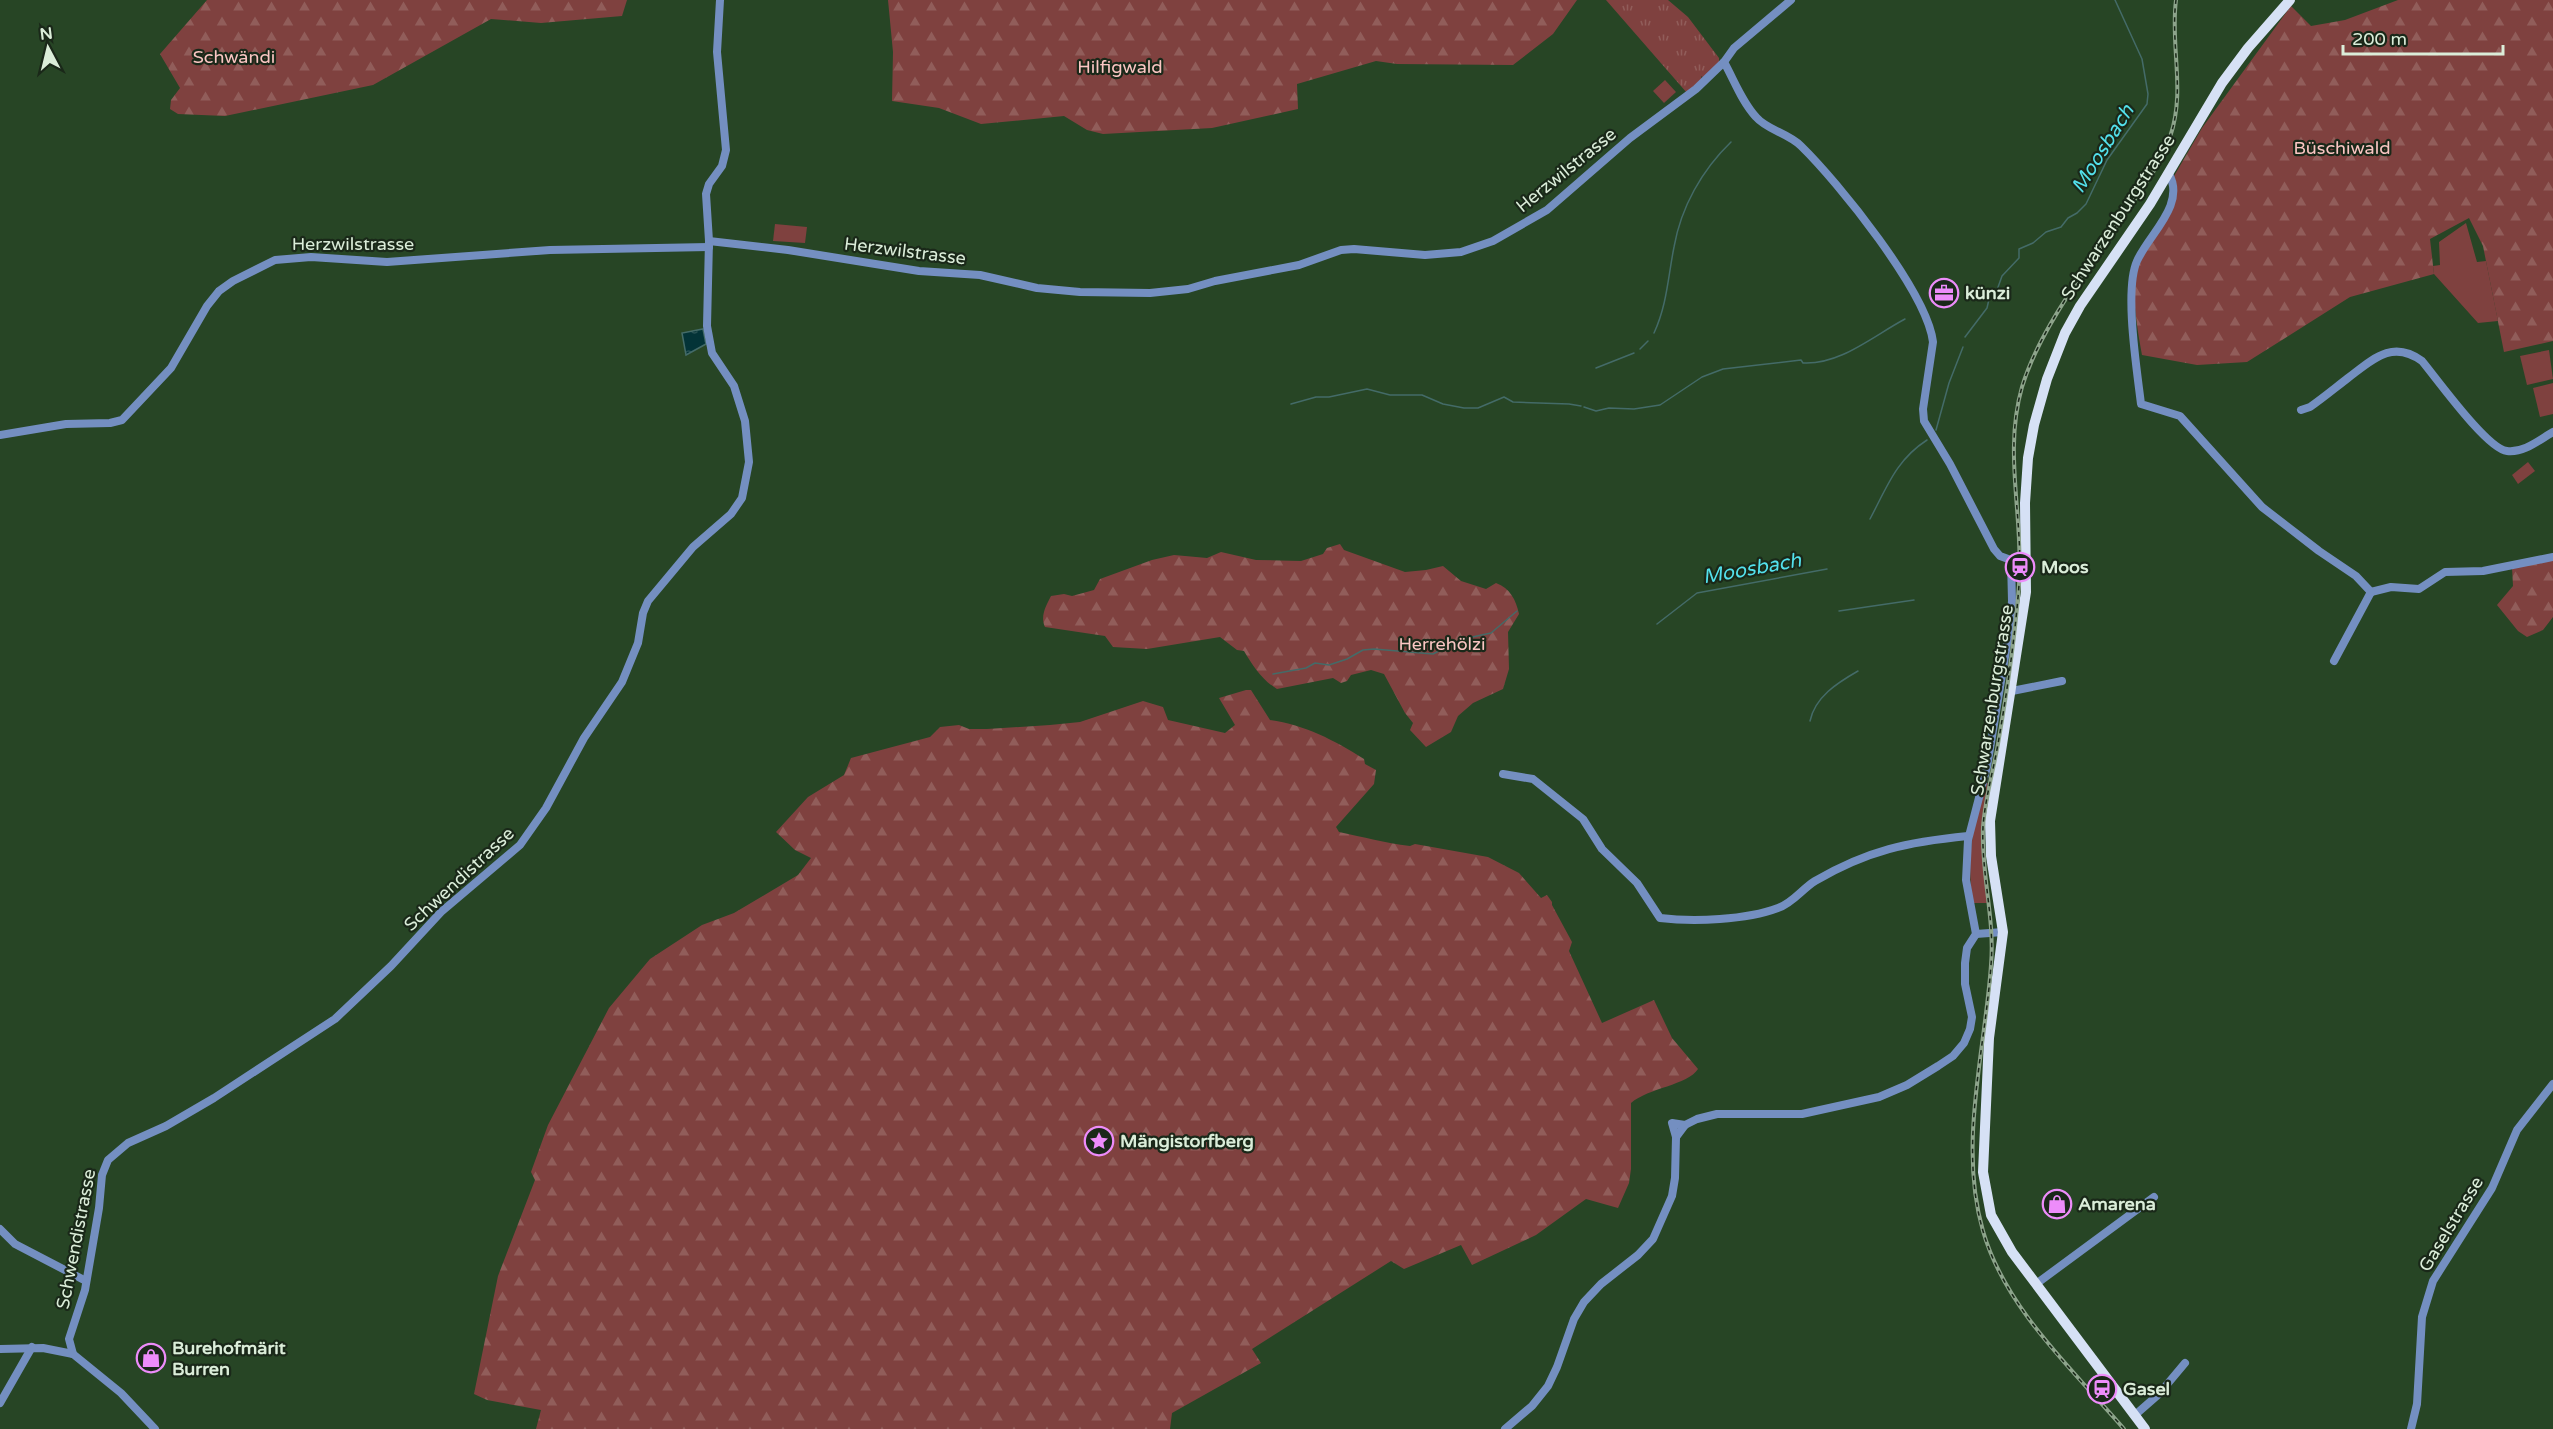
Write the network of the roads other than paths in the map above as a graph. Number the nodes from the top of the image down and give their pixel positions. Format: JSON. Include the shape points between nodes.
{"nodes":[{"id":1,"x":720,"y":0,"type":"edge"},
{"id":2,"x":1791,"y":0,"type":"edge"},
{"id":3,"x":2290,"y":0,"type":"edge"},
{"id":4,"x":1724,"y":62,"type":"junction"},
{"id":5,"x":2169,"y":174,"type":"junction"},
{"id":6,"x":709,"y":244,"type":"junction"},
{"id":7,"x":2301,"y":410,"type":"dead end"},
{"id":8,"x":2553,"y":432,"type":"edge"},
{"id":9,"x":0,"y":435,"type":"edge"},
{"id":10,"x":2553,"y":557,"type":"edge"},
{"id":11,"x":2371,"y":591,"type":"junction"},
{"id":12,"x":2334,"y":661,"type":"dead end"},
{"id":13,"x":2062,"y":681,"type":"dead end"},
{"id":14,"x":2012,"y":691,"type":"junction"},
{"id":15,"x":1503,"y":774,"type":"dead end"},
{"id":16,"x":1968,"y":836,"type":"junction"},
{"id":17,"x":2003,"y":933,"type":"junction"},
{"id":18,"x":1976,"y":934,"type":"junction"},
{"id":19,"x":2553,"y":1084,"type":"edge"},
{"id":20,"x":2154,"y":1197,"type":"dead end"},
{"id":21,"x":0,"y":1229,"type":"edge"},
{"id":22,"x":86,"y":1281,"type":"junction"},
{"id":23,"x":2036,"y":1284,"type":"junction"},
{"id":24,"x":69,"y":1339,"type":"junction"},
{"id":25,"x":32,"y":1347,"type":"junction"},
{"id":26,"x":0,"y":1349,"type":"edge"},
{"id":27,"x":56,"y":1350,"type":"junction"},
{"id":28,"x":73,"y":1354,"type":"junction"},
{"id":29,"x":2185,"y":1363,"type":"dead end"},
{"id":30,"x":0,"y":1402,"type":"edge"},
{"id":31,"x":2135,"y":1415,"type":"junction"},
{"id":32,"x":155,"y":1429,"type":"edge"},
{"id":33,"x":1505,"y":1429,"type":"edge"},
{"id":34,"x":2145,"y":1429,"type":"edge"},
{"id":35,"x":2411,"y":1429,"type":"edge"}],
"edges":[{"from":1,"to":6,"type":"street","name":"Schwendistrasse","via":[[717,62],[726,150],[706,194]]},
{"from":2,"to":4,"type":"street","name":"Herzwilstrasse","via":[[1734,48]]},
{"from":3,"to":5,"type":"main road","name":"Schwarzenburgstrasse","via":[[2230,72]]},
{"from":4,"to":6,"type":"street","name":"Herzwilstrasse","via":[[1547,210],[1493,241],[1461,252],[1341,250],[1299,265],[1188,289],[1150,293],[1037,288],[980,275],[919,271],[788,250]]},
{"from":4,"to":16,"type":"street","via":[[1752,113],[1763,124],[1793,139],[1816,162],[1879,239],[1913,294],[1933,342],[1924,421],[1994,549],[2010,560],[2010,626],[1987,767]]},
{"from":5,"to":11,"type":"street","via":[[2174,187],[2164,219],[2134,270],[2132,302],[2141,404],[2180,416],[2262,507]]},
{"from":5,"to":14,"type":"main road","name":"Schwarzenburgstrasse","via":[[2076,313],[2040,401],[2027,470],[2027,583]]},
{"from":6,"to":9,"type":"street","name":"Herzwilstrasse","via":[[387,262],[311,257],[275,260],[219,291],[171,368],[122,420]]},
{"from":6,"to":22,"type":"street","name":"Schwendistrasse","via":[[708,337],[712,352],[734,386],[747,435],[747,480],[738,506],[693,547],[652,594],[622,682],[520,845],[441,912],[335,1019],[214,1098],[128,1143],[108,1160],[102,1175]]},
{"from":7,"to":8,"type":"street","via":[[2373,359],[2400,351],[2422,361],[2488,440],[2501,450],[2524,449]]},
{"from":10,"to":11,"type":"street","via":[[2483,571],[2445,572],[2419,589],[2391,587]]},
{"from":11,"to":12,"type":"street"},
{"from":13,"to":14,"type":"street"},
{"from":14,"to":17,"type":"main road","name":"Schwarzenburgstrasse","via":[[1990,826]]},
{"from":15,"to":16,"type":"street","via":[[1533,779],[1583,819],[1602,849],[1636,883],[1660,918],[1736,916],[1773,910],[1816,881],[1884,850],[1907,843]]},
{"from":16,"to":18,"type":"street","via":[[1966,872]]},
{"from":17,"to":18,"type":"street"},
{"from":17,"to":23,"type":"main road","name":"Schwarzenburgstrasse","via":[[1989,1038],[1983,1181],[1995,1224]]},
{"from":18,"to":33,"type":"street","via":[[1967,948],[1965,963],[1971,1029],[1959,1050],[1938,1066],[1898,1090],[1864,1101],[1802,1114],[1717,1114],[1684,1125],[1672,1123],[1676,1137],[1674,1187],[1653,1239],[1584,1302],[1548,1386]]},
{"from":19,"to":35,"type":"street","name":"Gaselstrasse","via":[[2517,1130],[2492,1188],[2433,1281],[2422,1317],[2417,1404]]},
{"from":20,"to":23,"type":"street"},
{"from":21,"to":22,"type":"street","via":[[15,1244]]},
{"from":22,"to":24,"type":"street","name":"Schwendistrasse"},
{"from":23,"to":31,"type":"main road","name":"Schwarzenburgstrasse"},
{"from":24,"to":27,"type":"street"},
{"from":24,"to":28,"type":"street"},
{"from":25,"to":26,"type":"street"},
{"from":25,"to":27,"type":"street"},
{"from":25,"to":30,"type":"street"},
{"from":27,"to":28,"type":"street"},
{"from":28,"to":32,"type":"street","via":[[121,1393]]},
{"from":29,"to":31,"type":"street"},
{"from":31,"to":34,"type":"main road","name":"Schwarzenburgstrasse"}]}
